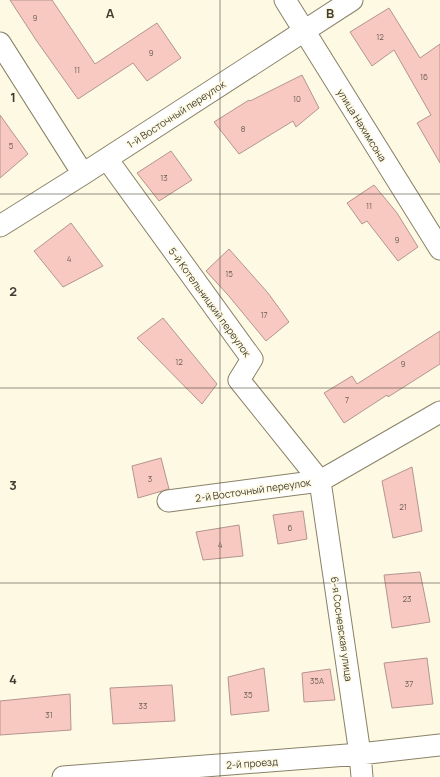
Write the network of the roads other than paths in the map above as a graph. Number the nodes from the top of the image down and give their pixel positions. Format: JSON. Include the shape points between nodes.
{"nodes":[{"id":1,"x":285,"y":0,"type":"edge"},
{"id":2,"x":352,"y":0,"type":"edge"},
{"id":3,"x":304,"y":31,"type":"junction"},
{"id":4,"x":0,"y":43,"type":"edge"},
{"id":5,"x":107,"y":159,"type":"junction"},
{"id":6,"x":83,"y":174,"type":"junction"},
{"id":7,"x":0,"y":226,"type":"edge"},
{"id":8,"x":440,"y":249,"type":"edge"},
{"id":9,"x":440,"y":412,"type":"edge"},
{"id":10,"x":320,"y":481,"type":"junction"},
{"id":11,"x":168,"y":501,"type":"dead end"},
{"id":12,"x":440,"y":745,"type":"edge"},
{"id":13,"x":360,"y":754,"type":"junction"},
{"id":14,"x":63,"y":777,"type":"edge"},
{"id":15,"x":362,"y":777,"type":"edge"}],
"edges":[{"from":1,"to":3,"type":"street","name":"улица Нахимсона"},
{"from":2,"to":3,"type":"street","name":"1-й Восточный переулок"},
{"from":3,"to":5,"type":"street","name":"1-й Восточный переулок"},
{"from":3,"to":8,"type":"street","name":"улица Нахимсона"},
{"from":4,"to":6,"type":"street"},
{"from":5,"to":6,"type":"street","name":"1-й Восточный переулок"},
{"from":5,"to":10,"type":"street","name":"5-й Котельницкий переулок","via":[[252,359],[239,380]]},
{"from":6,"to":7,"type":"street","name":"1-й Восточный переулок"},
{"from":9,"to":10,"type":"street","name":"2-й Восточный переулок"},
{"from":10,"to":11,"type":"street","name":"2-й Восточный переулок"},
{"from":10,"to":13,"type":"street","name":"6-я Сосневская улица"},
{"from":12,"to":13,"type":"street","name":"2-й проезд"},
{"from":13,"to":14,"type":"street","name":"2-й проезд"},
{"from":13,"to":15,"type":"street","name":"6-я Сосневская улица"}]}
